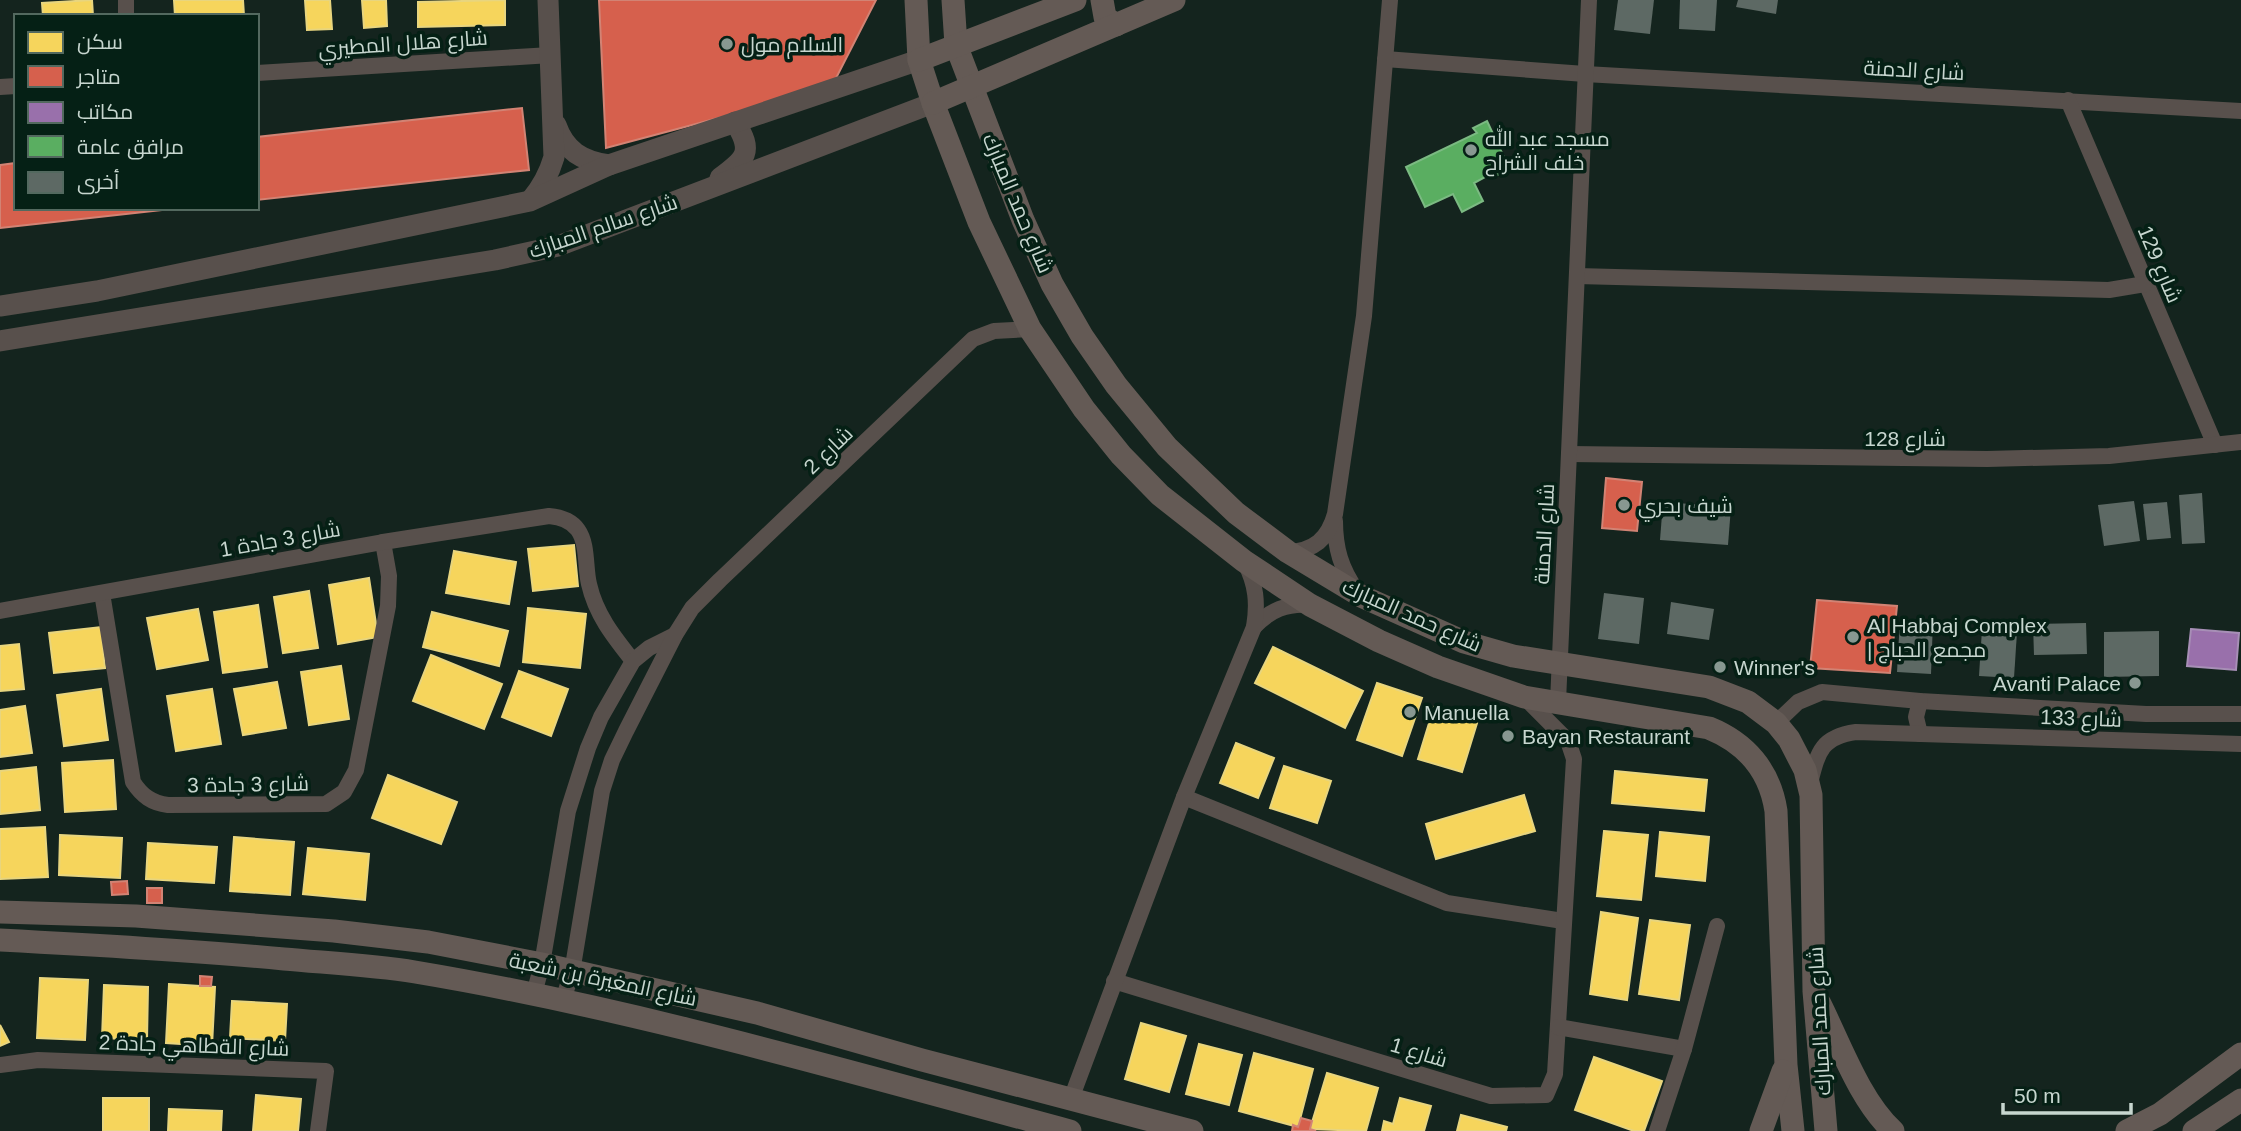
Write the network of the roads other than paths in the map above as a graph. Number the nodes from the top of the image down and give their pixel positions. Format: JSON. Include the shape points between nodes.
{"nodes":[{"id":1,"x":548,"y":0,"type":"edge"},
{"id":2,"x":916,"y":0,"type":"edge"},
{"id":3,"x":953,"y":0,"type":"edge"},
{"id":4,"x":1074,"y":0,"type":"edge"},
{"id":5,"x":1102,"y":0,"type":"edge"},
{"id":6,"x":1174,"y":0,"type":"edge"},
{"id":7,"x":1390,"y":0,"type":"edge"},
{"id":8,"x":1589,"y":0,"type":"edge"},
{"id":9,"x":1116,"y":24,"type":"junction"},
{"id":10,"x":956,"y":45,"type":"junction"},
{"id":11,"x":551,"y":55,"type":"junction"},
{"id":12,"x":1385,"y":59,"type":"junction"},
{"id":13,"x":919,"y":60,"type":"junction"},
{"id":14,"x":259,"y":73,"type":"edge"},
{"id":15,"x":1585,"y":74,"type":"junction"},
{"id":16,"x":971,"y":87,"type":"junction"},
{"id":17,"x":2068,"y":100,"type":"junction"},
{"id":18,"x":933,"y":103,"type":"junction"},
{"id":19,"x":2241,"y":111,"type":"edge"},
{"id":20,"x":554,"y":120,"type":"junction"},
{"id":21,"x":735,"y":122,"type":"junction"},
{"id":22,"x":609,"y":165,"type":"junction"},
{"id":23,"x":702,"y":192,"type":"junction"},
{"id":24,"x":530,"y":201,"type":"junction"},
{"id":25,"x":1577,"y":275,"type":"junction"},
{"id":26,"x":2146,"y":284,"type":"junction"},
{"id":27,"x":0,"y":306,"type":"edge"},
{"id":28,"x":1030,"y":329,"type":"junction"},
{"id":29,"x":0,"y":341,"type":"edge"},
{"id":30,"x":2241,"y":442,"type":"edge"},
{"id":31,"x":2215,"y":445,"type":"junction"},
{"id":32,"x":1569,"y":454,"type":"junction"},
{"id":33,"x":1335,"y":514,"type":"junction"},
{"id":34,"x":383,"y":541,"type":"junction"},
{"id":35,"x":1288,"y":552,"type":"junction"},
{"id":36,"x":1244,"y":561,"type":"junction"},
{"id":37,"x":102,"y":593,"type":"junction"},
{"id":38,"x":1361,"y":596,"type":"junction"},
{"id":39,"x":1310,"y":605,"type":"junction"},
{"id":40,"x":0,"y":611,"type":"edge"},
{"id":41,"x":1254,"y":627,"type":"junction"},
{"id":42,"x":676,"y":635,"type":"junction"},
{"id":43,"x":633,"y":661,"type":"junction"},
{"id":44,"x":1560,"y":663,"type":"junction"},
{"id":45,"x":1524,"y":696,"type":"junction"},
{"id":46,"x":1920,"y":701,"type":"junction"},
{"id":47,"x":1558,"y":702,"type":"junction"},
{"id":48,"x":2241,"y":715,"type":"edge"},
{"id":49,"x":1776,"y":723,"type":"junction"},
{"id":50,"x":1920,"y":734,"type":"junction"},
{"id":51,"x":2241,"y":744,"type":"edge"},
{"id":52,"x":1810,"y":783,"type":"junction"},
{"id":53,"x":1184,"y":797,"type":"junction"},
{"id":54,"x":0,"y":912,"type":"edge"},
{"id":55,"x":1563,"y":921,"type":"junction"},
{"id":56,"x":1717,"y":926,"type":"dead end"},
{"id":57,"x":0,"y":940,"type":"edge"},
{"id":58,"x":542,"y":964,"type":"junction"},
{"id":59,"x":572,"y":972,"type":"junction"},
{"id":60,"x":1114,"y":981,"type":"junction"},
{"id":61,"x":1814,"y":991,"type":"junction"},
{"id":62,"x":534,"y":993,"type":"junction"},
{"id":63,"x":564,"y":1000,"type":"junction"},
{"id":64,"x":1558,"y":1027,"type":"junction"},
{"id":65,"x":1684,"y":1049,"type":"junction"},
{"id":66,"x":2241,"y":1054,"type":"edge"},
{"id":67,"x":0,"y":1065,"type":"edge"},
{"id":68,"x":1786,"y":1065,"type":"junction"},
{"id":69,"x":1071,"y":1099,"type":"junction"},
{"id":70,"x":2241,"y":1100,"type":"edge"},
{"id":71,"x":2160,"y":1114,"type":"junction"},
{"id":72,"x":1039,"y":1127,"type":"edge"},
{"id":73,"x":318,"y":1131,"type":"edge"},
{"id":74,"x":1070,"y":1131,"type":"edge"},
{"id":75,"x":1192,"y":1131,"type":"edge"},
{"id":76,"x":1657,"y":1131,"type":"edge"},
{"id":77,"x":1761,"y":1131,"type":"edge"},
{"id":78,"x":1793,"y":1131,"type":"edge"},
{"id":79,"x":1826,"y":1131,"type":"edge"},
{"id":80,"x":1893,"y":1131,"type":"edge"},
{"id":81,"x":2114,"y":1131,"type":"edge"},
{"id":82,"x":2127,"y":1131,"type":"edge"},
{"id":83,"x":2194,"y":1131,"type":"edge"}],
"edges":[{"from":1,"to":11,"type":"street"},
{"from":2,"to":13,"type":"main road","name":"شارع حمد المبارك"},
{"from":3,"to":10,"type":"main road","name":"شارع حمد المبارك"},
{"from":4,"to":10,"type":"main road"},
{"from":5,"to":9,"type":"main road","via":[[1105,16]]},
{"from":6,"to":9,"type":"main road","name":"شارع سالم المبارك"},
{"from":7,"to":12,"type":"street"},
{"from":8,"to":15,"type":"street","name":"شارع الدمنة"},
{"from":9,"to":16,"type":"main road","name":"شارع سالم المبارك"},
{"from":10,"to":13,"type":"main road"},
{"from":10,"to":16,"type":"main road","name":"شارع حمد المبارك"},
{"from":11,"to":14,"type":"street","name":"شارع هلال المطيري"},
{"from":11,"to":20,"type":"street"},
{"from":12,"to":15,"type":"street","name":"شارع الدمنة"},
{"from":12,"to":33,"type":"street","via":[[1364,316]]},
{"from":13,"to":18,"type":"main road","name":"شارع حمد المبارك"},
{"from":13,"to":21,"type":"street"},
{"from":15,"to":17,"type":"street","name":"شارع الدمنة"},
{"from":15,"to":25,"type":"street","name":"شارع الدمنة"},
{"from":16,"to":18,"type":"main road","name":"شارع سالم المبارك"},
{"from":16,"to":35,"type":"main road","name":"شارع حمد المبارك","via":[[1023,220],[1082,336],[1167,447],[1236,513]]},
{"from":17,"to":19,"type":"street","name":"شارع الدمنة"},
{"from":17,"to":26,"type":"street","name":"شارع 129"},
{"from":18,"to":23,"type":"street","name":"شارع سالم المبارك"},
{"from":18,"to":28,"type":"main road","name":"شارع حمد المبارك","via":[[979,222]]},
{"from":20,"to":22,"type":"street","via":[[573,153]]},
{"from":20,"to":24,"type":"street","via":[[554,157],[541,189]]},
{"from":21,"to":22,"type":"street"},
{"from":21,"to":23,"type":"street","via":[[746,142],[745,156]]},
{"from":22,"to":24,"type":"street"},
{"from":23,"to":29,"type":"street","name":"شارع سالم المبارك","via":[[558,246],[495,260]]},
{"from":24,"to":27,"type":"street","via":[[97,291]]},
{"from":25,"to":26,"type":"street","via":[[2109,290]]},
{"from":25,"to":32,"type":"street","name":"شارع الدمنة"},
{"from":26,"to":31,"type":"street","name":"شارع 129"},
{"from":28,"to":36,"type":"main road","name":"شارع حمد المبارك","via":[[1121,455],[1160,495]]},
{"from":28,"to":42,"type":"street","name":"شارع 2","via":[[994,331],[973,339],[720,580],[692,608]]},
{"from":30,"to":31,"type":"street","name":"شارع 128"},
{"from":31,"to":32,"type":"street","name":"شارع 128","via":[[2109,456],[1987,459]]},
{"from":32,"to":44,"type":"street","name":"شارع الدمنة"},
{"from":33,"to":35,"type":"street","via":[[1331,527],[1314,547]]},
{"from":33,"to":38,"type":"street","via":[[1339,558]]},
{"from":34,"to":37,"type":"street","name":"شارع 3 جادة 1"},
{"from":34,"to":37,"type":"street","name":"شارع 3 جادة 3","via":[[388,606],[356,770],[344,792],[326,804],[168,805],[142,794],[133,782]]},
{"from":34,"to":43,"type":"street","name":"شارع 3 جادة 1","via":[[542,517],[569,521],[582,536],[589,586],[599,613]]},
{"from":35,"to":38,"type":"main road","name":"شارع حمد المبارك"},
{"from":36,"to":39,"type":"main road","name":"شارع حمد المبارك"},
{"from":36,"to":41,"type":"street","via":[[1255,586]]},
{"from":37,"to":40,"type":"street","name":"شارع 3 جادة 1"},
{"from":38,"to":44,"type":"main road","name":"شارع حمد المبارك","via":[[1464,642]]},
{"from":39,"to":41,"type":"street","via":[[1283,607]]},
{"from":39,"to":45,"type":"main road","name":"شارع حمد المبارك","via":[[1437,667]]},
{"from":41,"to":53,"type":"street"},
{"from":42,"to":43,"type":"street"},
{"from":42,"to":59,"type":"street","name":"شارع 2","via":[[612,760],[602,791]]},
{"from":43,"to":58,"type":"street","via":[[601,717],[576,779]]},
{"from":44,"to":47,"type":"street","name":"شارع الدمنة"},
{"from":44,"to":49,"type":"main road","name":"شارع حمد المبارك","via":[[1709,687],[1748,702]]},
{"from":45,"to":47,"type":"main road","name":"شارع حمد المبارك"},
{"from":45,"to":55,"type":"street","name":"شارع 1","via":[[1573,751]]},
{"from":46,"to":48,"type":"street","name":"شارع 133"},
{"from":46,"to":49,"type":"street","name":"شارع 133","via":[[1822,692],[1798,702]]},
{"from":46,"to":50,"type":"street","via":[[1916,717]]},
{"from":47,"to":68,"type":"main road","name":"شارع حمد المبارك","via":[[1709,728],[1741,745],[1760,766],[1774,796],[1778,825]]},
{"from":49,"to":52,"type":"main road","name":"شارع حمد المبارك"},
{"from":50,"to":51,"type":"street","name":"شارع 133"},
{"from":50,"to":52,"type":"street","name":"شارع 133","via":[[1841,734],[1818,752]]},
{"from":52,"to":61,"type":"main road","name":"شارع حمد المبارك"},
{"from":53,"to":55,"type":"street","via":[[1447,903]]},
{"from":53,"to":60,"type":"street"},
{"from":54,"to":58,"type":"main road","name":"شارع المغيرة بن شعبة","via":[[136,916],[334,931],[428,942]]},
{"from":55,"to":64,"type":"street","name":"شارع 1"},
{"from":56,"to":65,"type":"street"},
{"from":57,"to":62,"type":"main road","name":"شارع المغيرة بن شعبة","via":[[331,963]]},
{"from":58,"to":59,"type":"main road","name":"شارع المغيرة بن شعبة"},
{"from":58,"to":62,"type":"street"},
{"from":59,"to":63,"type":"street","name":"شارع 2"},
{"from":59,"to":69,"type":"main road","name":"شارع المغيرة بن شعبة","via":[[757,1013]]},
{"from":60,"to":64,"type":"street","name":"شارع 1","via":[[1491,1096],[1546,1095],[1555,1074]]},
{"from":60,"to":69,"type":"street"},
{"from":61,"to":79,"type":"main road","name":"شارع حمد المبارك"},
{"from":61,"to":80,"type":"main road","via":[[1863,1092]]},
{"from":62,"to":63,"type":"main road","name":"شارع المغيرة بن شعبة"},
{"from":63,"to":72,"type":"main road","name":"شارع المغيرة بن شعبة"},
{"from":64,"to":65,"type":"street"},
{"from":65,"to":76,"type":"street"},
{"from":66,"to":71,"type":"main road"},
{"from":67,"to":73,"type":"street","name":"شارع الةطاهي جادة 2","via":[[38,1060],[326,1071]]},
{"from":68,"to":77,"type":"main road"},
{"from":68,"to":78,"type":"main road","name":"شارع حمد المبارك"},
{"from":69,"to":75,"type":"main road","name":"شارع المغيرة بن شعبة"},
{"from":70,"to":83,"type":"main road"},
{"from":71,"to":81,"type":"main road"},
{"from":71,"to":82,"type":"main road"},
{"from":72,"to":74,"type":"main road","name":"شارع المغيرة بن شعبة"}]}
